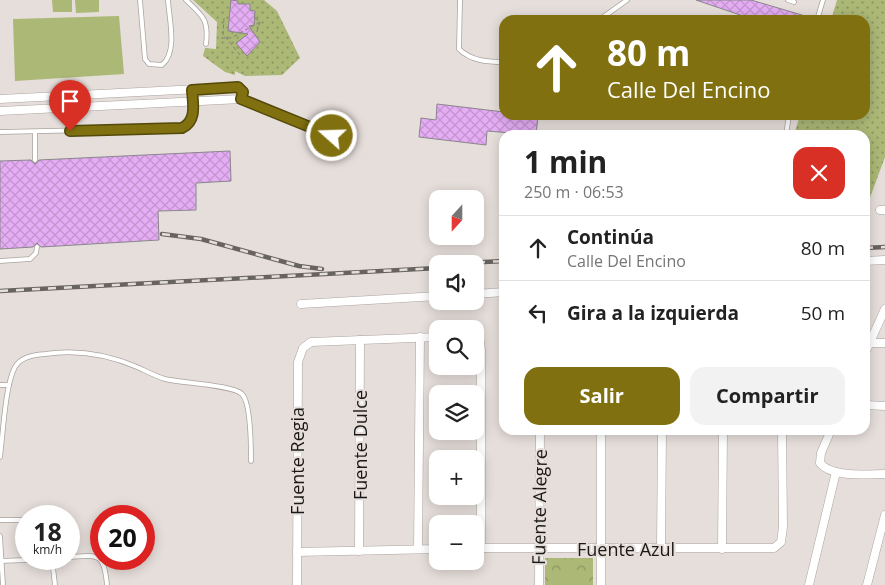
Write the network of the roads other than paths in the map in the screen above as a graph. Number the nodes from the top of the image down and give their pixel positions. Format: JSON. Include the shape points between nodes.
{"nodes":[{"id":1,"x":140,"y":0,"type":"edge"},
{"id":2,"x":168,"y":0,"type":"edge"},
{"id":3,"x":186,"y":0,"type":"edge"},
{"id":4,"x":460,"y":0,"type":"edge"},
{"id":5,"x":627,"y":0,"type":"edge"},
{"id":6,"x":788,"y":0,"type":"edge"},
{"id":7,"x":823,"y":0,"type":"edge"},
{"id":8,"x":794,"y":2,"type":"dead end"},
{"id":9,"x":606,"y":15,"type":"edge"},
{"id":10,"x":818,"y":15,"type":"edge"},
{"id":11,"x":206,"y":44,"type":"dead end"},
{"id":12,"x":499,"y":61,"type":"edge"},
{"id":13,"x":192,"y":90,"type":"junction"},
{"id":14,"x":0,"y":99,"type":"edge"},
{"id":15,"x":241,"y":99,"type":"junction"},
{"id":16,"x":192,"y":102,"type":"junction"},
{"id":17,"x":0,"y":111,"type":"edge"},
{"id":18,"x":0,"y":132,"type":"edge"},
{"id":19,"x":35,"y":132,"type":"junction"},
{"id":20,"x":332,"y":136,"type":"dead end"},
{"id":21,"x":35,"y":160,"type":"dead end"},
{"id":22,"x":37,"y":247,"type":"dead end"},
{"id":23,"x":885,"y":260,"type":"edge"},
{"id":24,"x":0,"y":261,"type":"edge"},
{"id":25,"x":870,"y":262,"type":"edge"},
{"id":26,"x":499,"y":292,"type":"edge"},
{"id":27,"x":484,"y":293,"type":"edge"},
{"id":28,"x":429,"y":297,"type":"edge"},
{"id":29,"x":301,"y":304,"type":"dead end"},
{"id":30,"x":885,"y":309,"type":"edge"},
{"id":31,"x":420,"y":338,"type":"junction"},
{"id":32,"x":429,"y":338,"type":"edge"},
{"id":33,"x":360,"y":340,"type":"junction"},
{"id":34,"x":870,"y":341,"type":"edge"},
{"id":35,"x":870,"y":343,"type":"edge"},
{"id":36,"x":885,"y":343,"type":"edge"},
{"id":37,"x":481,"y":375,"type":"edge"},
{"id":38,"x":0,"y":385,"type":"edge"},
{"id":39,"x":10,"y":385,"type":"junction"},
{"id":40,"x":870,"y":405,"type":"edge"},
{"id":41,"x":885,"y":406,"type":"edge"},
{"id":42,"x":540,"y":435,"type":"edge"},
{"id":43,"x":601,"y":435,"type":"edge"},
{"id":44,"x":662,"y":435,"type":"edge"},
{"id":45,"x":723,"y":435,"type":"edge"},
{"id":46,"x":782,"y":435,"type":"edge"},
{"id":47,"x":829,"y":435,"type":"edge"},
{"id":48,"x":0,"y":457,"type":"edge"},
{"id":49,"x":251,"y":461,"type":"dead end"},
{"id":50,"x":832,"y":471,"type":"junction"},
{"id":51,"x":885,"y":474,"type":"edge"},
{"id":52,"x":478,"y":515,"type":"edge"},
{"id":53,"x":885,"y":515,"type":"edge"},
{"id":54,"x":0,"y":520,"type":"edge"},
{"id":55,"x":15,"y":520,"type":"edge"},
{"id":56,"x":0,"y":536,"type":"edge"},
{"id":57,"x":484,"y":548,"type":"edge"},
{"id":58,"x":539,"y":548,"type":"junction"},
{"id":59,"x":418,"y":549,"type":"junction"},
{"id":60,"x":429,"y":549,"type":"edge"},
{"id":61,"x":722,"y":549,"type":"junction"},
{"id":62,"x":601,"y":550,"type":"junction"},
{"id":63,"x":661,"y":550,"type":"junction"},
{"id":64,"x":359,"y":551,"type":"junction"},
{"id":65,"x":297,"y":552,"type":"junction"},
{"id":66,"x":80,"y":558,"type":"edge"},
{"id":67,"x":1,"y":560,"type":"edge"},
{"id":68,"x":15,"y":560,"type":"edge"},
{"id":69,"x":54,"y":570,"type":"edge"},
{"id":70,"x":3,"y":585,"type":"edge"},
{"id":71,"x":55,"y":585,"type":"edge"},
{"id":72,"x":107,"y":585,"type":"edge"},
{"id":73,"x":297,"y":585,"type":"edge"},
{"id":74,"x":539,"y":585,"type":"edge"},
{"id":75,"x":601,"y":585,"type":"edge"},
{"id":76,"x":809,"y":585,"type":"edge"},
{"id":77,"x":867,"y":585,"type":"edge"}],
"edges":[{"from":1,"to":2,"type":"lane","via":[[145,59],[149,64],[162,65],[168,60],[171,50]]},
{"from":3,"to":11,"type":"lane","via":[[206,23]]},
{"from":4,"to":12,"type":"lane","via":[[459,49],[477,59]]},
{"from":5,"to":9,"type":"lane"},
{"from":6,"to":8,"type":"lane"},
{"from":7,"to":10,"type":"lane"},
{"from":13,"to":14,"type":"street"},
{"from":13,"to":15,"type":"street","via":[[239,88],[243,93]]},
{"from":13,"to":16,"type":"lane"},
{"from":15,"to":16,"type":"street"},
{"from":15,"to":20,"type":"lane"},
{"from":16,"to":17,"type":"street"},
{"from":16,"to":19,"type":"lane","via":[[192,118],[182,128]]},
{"from":18,"to":19,"type":"lane"},
{"from":19,"to":21,"type":"lane"},
{"from":22,"to":24,"type":"lane","via":[[30,259]]},
{"from":23,"to":25,"type":"street"},
{"from":26,"to":27,"type":"street"},
{"from":28,"to":29,"type":"street"},
{"from":30,"to":34,"type":"street"},
{"from":31,"to":32,"type":"street"},
{"from":31,"to":33,"type":"street"},
{"from":31,"to":59,"type":"street"},
{"from":33,"to":64,"type":"street","name":"Fuente Dulce"},
{"from":33,"to":65,"type":"street","name":"Fuente Regia","via":[[311,342],[303,348],[298,362]]},
{"from":35,"to":36,"type":"street"},
{"from":37,"to":52,"type":"street"},
{"from":38,"to":39,"type":"lane"},
{"from":39,"to":48,"type":"lane"},
{"from":39,"to":49,"type":"lane","via":[[16,366],[23,359],[33,355],[88,352],[110,357],[161,378],[236,390],[245,400]]},
{"from":40,"to":41,"type":"street"},
{"from":42,"to":58,"type":"street","name":"Fuente Alegre"},
{"from":43,"to":62,"type":"street"},
{"from":44,"to":63,"type":"street"},
{"from":45,"to":61,"type":"street"},
{"from":46,"to":61,"type":"street","name":"Fuente Azul","via":[[782,539],[777,547]]},
{"from":47,"to":50,"type":"street","via":[[820,459],[823,466]]},
{"from":50,"to":51,"type":"street"},
{"from":50,"to":76,"type":"street"},
{"from":53,"to":77,"type":"street"},
{"from":54,"to":55,"type":"lane"},
{"from":56,"to":67,"type":"lane"},
{"from":57,"to":58,"type":"street","name":"Fuente Azul"},
{"from":58,"to":62,"type":"street","name":"Fuente Azul"},
{"from":58,"to":74,"type":"street","name":"Fuente Alegre"},
{"from":59,"to":60,"type":"street"},
{"from":59,"to":64,"type":"street"},
{"from":61,"to":63,"type":"street","name":"Fuente Azul"},
{"from":62,"to":63,"type":"street","name":"Fuente Azul"},
{"from":62,"to":75,"type":"street"},
{"from":64,"to":65,"type":"street"},
{"from":65,"to":73,"type":"street","name":"Fuente Regia"},
{"from":66,"to":72,"type":"lane","via":[[103,560]]},
{"from":67,"to":68,"type":"lane"},
{"from":67,"to":70,"type":"lane"},
{"from":69,"to":71,"type":"lane"}]}
